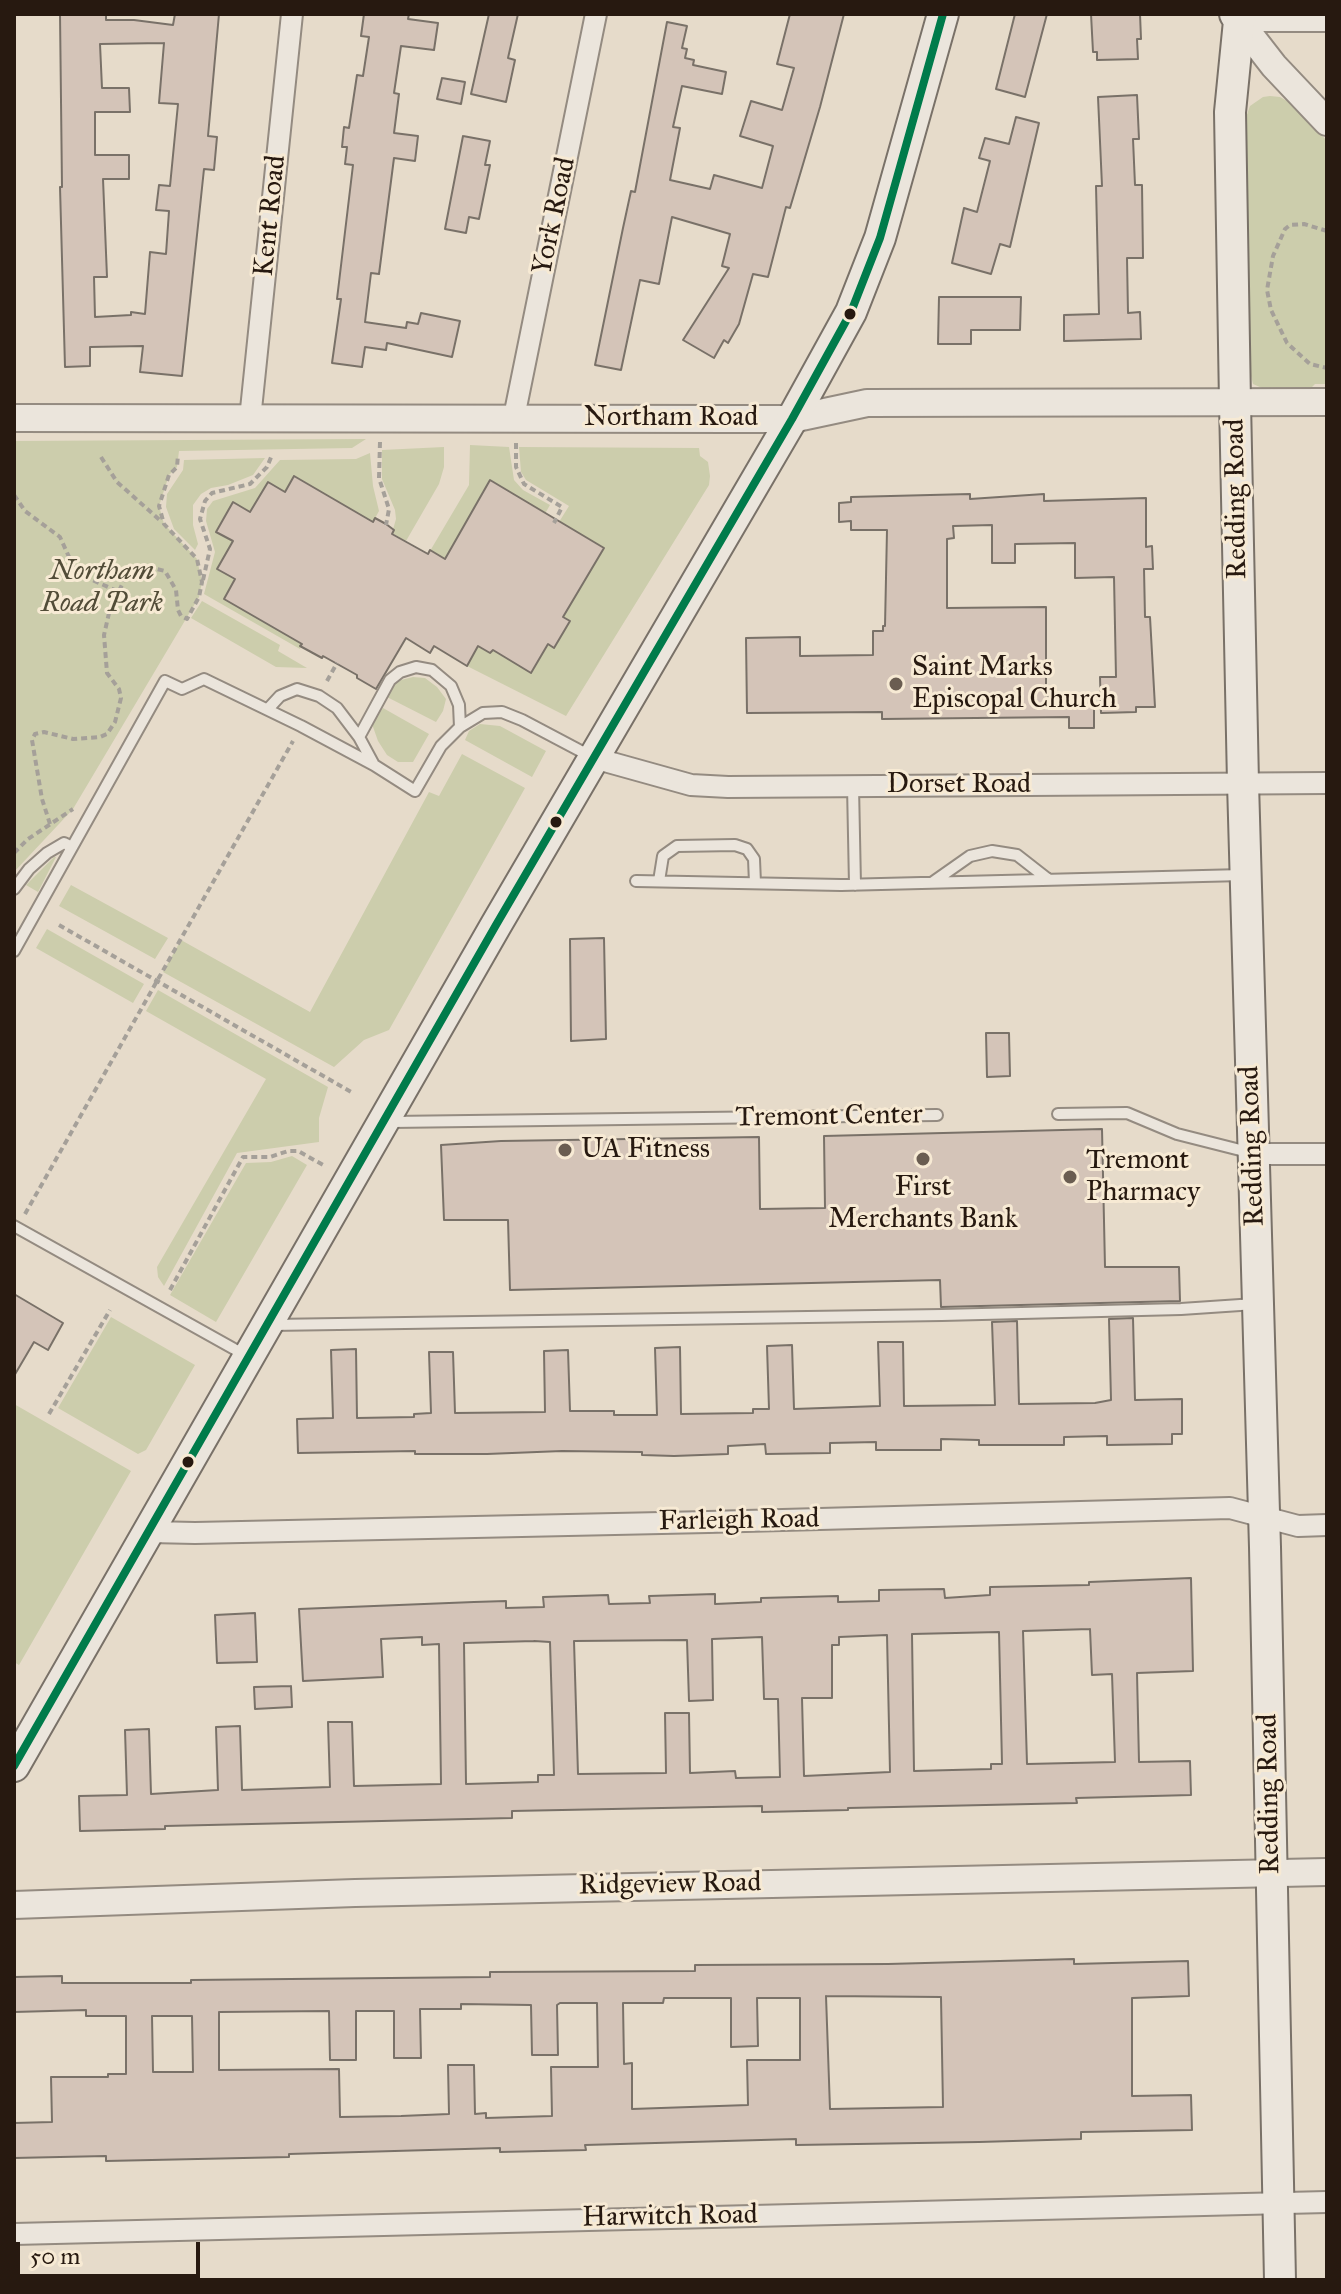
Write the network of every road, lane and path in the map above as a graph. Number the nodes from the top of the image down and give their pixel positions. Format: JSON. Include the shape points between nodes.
{"nodes":[{"id":1,"x":292,"y":14,"type":"edge"},
{"id":2,"x":596,"y":14,"type":"edge"},
{"id":3,"x":943,"y":14,"type":"edge"},
{"id":4,"x":1237,"y":18,"type":"edge"},
{"id":5,"x":1327,"y":21,"type":"edge"},
{"id":6,"x":1327,"y":122,"type":"edge"},
{"id":7,"x":1327,"y":231,"type":"edge"},
{"id":8,"x":1327,"y":368,"type":"edge"},
{"id":9,"x":1235,"y":402,"type":"junction"},
{"id":10,"x":1327,"y":402,"type":"edge"},
{"id":11,"x":14,"y":418,"type":"edge"},
{"id":12,"x":250,"y":419,"type":"junction"},
{"id":13,"x":792,"y":419,"type":"junction"},
{"id":14,"x":515,"y":428,"type":"junction"},
{"id":15,"x":380,"y":439,"type":"dead end"},
{"id":16,"x":178,"y":455,"type":"dead end"},
{"id":17,"x":272,"y":455,"type":"dead end"},
{"id":18,"x":101,"y":457,"type":"dead end"},
{"id":19,"x":14,"y":495,"type":"edge"},
{"id":20,"x":554,"y":523,"type":"dead end"},
{"id":21,"x":164,"y":524,"type":"junction"},
{"id":22,"x":386,"y":525,"type":"dead end"},
{"id":23,"x":202,"y":582,"type":"junction"},
{"id":24,"x":118,"y":591,"type":"junction"},
{"id":25,"x":337,"y":663,"type":"dead end"},
{"id":26,"x":319,"y":696,"type":"junction"},
{"id":27,"x":268,"y":709,"type":"junction"},
{"id":28,"x":301,"y":726,"type":"junction"},
{"id":29,"x":460,"y":727,"type":"junction"},
{"id":30,"x":359,"y":737,"type":"junction"},
{"id":31,"x":594,"y":758,"type":"junction"},
{"id":32,"x":374,"y":765,"type":"junction"},
{"id":33,"x":1243,"y":783,"type":"junction"},
{"id":34,"x":1327,"y":783,"type":"edge"},
{"id":35,"x":853,"y":786,"type":"junction"},
{"id":36,"x":73,"y":809,"type":"dead end"},
{"id":37,"x":50,"y":824,"type":"junction"},
{"id":38,"x":72,"y":847,"type":"junction"},
{"id":39,"x":14,"y":853,"type":"edge"},
{"id":40,"x":1245,"y":875,"type":"junction"},
{"id":41,"x":1049,"y":880,"type":"junction"},
{"id":42,"x":636,"y":881,"type":"dead end"},
{"id":43,"x":659,"y":881,"type":"junction"},
{"id":44,"x":755,"y":883,"type":"junction"},
{"id":45,"x":932,"y":883,"type":"junction"},
{"id":46,"x":855,"y":885,"type":"junction"},
{"id":47,"x":14,"y":889,"type":"edge"},
{"id":48,"x":59,"y":925,"type":"dead end"},
{"id":49,"x":14,"y":951,"type":"edge"},
{"id":50,"x":158,"y":979,"type":"junction"},
{"id":51,"x":353,"y":1093,"type":"dead end"},
{"id":52,"x":1058,"y":1114,"type":"dead end"},
{"id":53,"x":937,"y":1115,"type":"dead end"},
{"id":54,"x":386,"y":1122,"type":"junction"},
{"id":55,"x":1254,"y":1154,"type":"junction"},
{"id":56,"x":1327,"y":1154,"type":"edge"},
{"id":57,"x":325,"y":1166,"type":"dead end"},
{"id":58,"x":16,"y":1227,"type":"edge"},
{"id":59,"x":170,"y":1290,"type":"dead end"},
{"id":60,"x":1257,"y":1304,"type":"junction"},
{"id":61,"x":110,"y":1310,"type":"dead end"},
{"id":62,"x":269,"y":1325,"type":"junction"},
{"id":63,"x":250,"y":1358,"type":"junction"},
{"id":64,"x":49,"y":1414,"type":"dead end"},
{"id":65,"x":1263,"y":1517,"type":"junction"},
{"id":66,"x":1327,"y":1525,"type":"edge"},
{"id":67,"x":150,"y":1532,"type":"junction"},
{"id":68,"x":14,"y":1766,"type":"edge"},
{"id":69,"x":1271,"y":1872,"type":"junction"},
{"id":70,"x":1327,"y":1872,"type":"edge"},
{"id":71,"x":14,"y":1905,"type":"edge"},
{"id":72,"x":1327,"y":2202,"type":"edge"},
{"id":73,"x":1277,"y":2203,"type":"junction"},
{"id":74,"x":14,"y":2234,"type":"edge"},
{"id":75,"x":1280,"y":2280,"type":"edge"}],
"edges":[{"from":1,"to":12,"type":"street","name":"Kent Road"},
{"from":2,"to":14,"type":"street","name":"York Road"},
{"from":3,"to":13,"type":"main road","via":[[880,238],[851,312]]},
{"from":4,"to":5,"type":"street"},
{"from":4,"to":6,"type":"street"},
{"from":4,"to":9,"type":"main road","name":"Redding Road","via":[[1230,112]]},
{"from":7,"to":8,"type":"path","via":[[1304,224],[1285,229],[1267,290],[1287,343],[1303,360]]},
{"from":9,"to":10,"type":"street","name":"Northam Road"},
{"from":9,"to":13,"type":"street","name":"Northam Road","via":[[867,403]]},
{"from":9,"to":33,"type":"main road","name":"Redding Road"},
{"from":11,"to":12,"type":"street","name":"Northam Road"},
{"from":12,"to":14,"type":"street","name":"Northam Road"},
{"from":13,"to":14,"type":"street","name":"Northam Road"},
{"from":13,"to":31,"type":"main road"},
{"from":14,"to":20,"type":"path","via":[[516,467],[524,484],[562,507]]},
{"from":15,"to":22,"type":"path","via":[[379,478],[390,514]]},
{"from":16,"to":21,"type":"path","via":[[159,506]]},
{"from":17,"to":23,"type":"path","via":[[250,484],[212,493],[205,501],[200,519],[210,549]]},
{"from":18,"to":21,"type":"path","via":[[117,482]]},
{"from":19,"to":24,"type":"path","via":[[25,511],[60,537],[74,568]]},
{"from":21,"to":23,"type":"path","via":[[197,559]]},
{"from":23,"to":24,"type":"path","via":[[187,619],[178,610],[176,590],[165,571],[136,570]]},
{"from":24,"to":37,"type":"path","via":[[104,635],[107,673],[121,698],[115,722],[100,737],[73,739],[44,732],[32,740]]},
{"from":25,"to":26,"type":"path"},
{"from":26,"to":27,"type":"lane","via":[[297,689]]},
{"from":26,"to":30,"type":"lane","via":[[337,708]]},
{"from":27,"to":28,"type":"lane"},
{"from":27,"to":38,"type":"lane","via":[[204,679],[182,689],[165,681]]},
{"from":28,"to":32,"type":"lane"},
{"from":28,"to":50,"type":"path"},
{"from":29,"to":30,"type":"lane","via":[[451,686],[432,670],[416,667],[390,680]]},
{"from":29,"to":31,"type":"lane","via":[[483,713],[502,712]]},
{"from":29,"to":32,"type":"lane","via":[[431,759],[415,791]]},
{"from":30,"to":32,"type":"lane"},
{"from":31,"to":35,"type":"street","name":"Dorset Road","via":[[691,785]]},
{"from":31,"to":54,"type":"main road"},
{"from":33,"to":34,"type":"street","name":"Dorset Road"},
{"from":33,"to":35,"type":"street","name":"Dorset Road"},
{"from":33,"to":40,"type":"main road","name":"Redding Road"},
{"from":35,"to":46,"type":"lane"},
{"from":36,"to":37,"type":"path"},
{"from":37,"to":39,"type":"path"},
{"from":38,"to":47,"type":"lane","via":[[64,843],[47,853]]},
{"from":38,"to":49,"type":"lane"},
{"from":40,"to":41,"type":"lane"},
{"from":40,"to":55,"type":"main road","name":"Redding Road"},
{"from":41,"to":45,"type":"lane"},
{"from":41,"to":45,"type":"lane","via":[[1017,855],[992,851],[970,856]]},
{"from":42,"to":43,"type":"lane"},
{"from":43,"to":44,"type":"lane"},
{"from":43,"to":44,"type":"lane","via":[[663,856],[677,846],[735,845],[754,859]]},
{"from":44,"to":46,"type":"lane"},
{"from":45,"to":46,"type":"lane"},
{"from":48,"to":50,"type":"path"},
{"from":50,"to":51,"type":"path"},
{"from":50,"to":58,"type":"path"},
{"from":52,"to":55,"type":"lane","via":[[1127,1113],[1177,1134]]},
{"from":53,"to":54,"type":"lane","name":"Tremont Center"},
{"from":54,"to":62,"type":"main road"},
{"from":55,"to":56,"type":"street"},
{"from":55,"to":60,"type":"main road","name":"Redding Road"},
{"from":57,"to":59,"type":"path","via":[[298,1151],[243,1157]]},
{"from":58,"to":63,"type":"lane"},
{"from":60,"to":62,"type":"lane","via":[[942,1315]]},
{"from":60,"to":65,"type":"main road","name":"Redding Road"},
{"from":61,"to":64,"type":"path"},
{"from":62,"to":63,"type":"main road"},
{"from":63,"to":67,"type":"main road"},
{"from":65,"to":66,"type":"street","name":"Farleigh Road","via":[[1298,1526]]},
{"from":65,"to":67,"type":"street","name":"Farleigh Road","via":[[1219,1508]]},
{"from":65,"to":69,"type":"main road","name":"Redding Road"},
{"from":67,"to":68,"type":"main road"},
{"from":69,"to":70,"type":"street","name":"Ridgeview Road"},
{"from":69,"to":71,"type":"street","name":"Ridgeview Road"},
{"from":69,"to":73,"type":"main road","name":"Redding Road"},
{"from":72,"to":73,"type":"street","name":"Harwitch Road"},
{"from":73,"to":74,"type":"street","name":"Harwitch Road"},
{"from":73,"to":75,"type":"main road","name":"Redding Road"}]}
